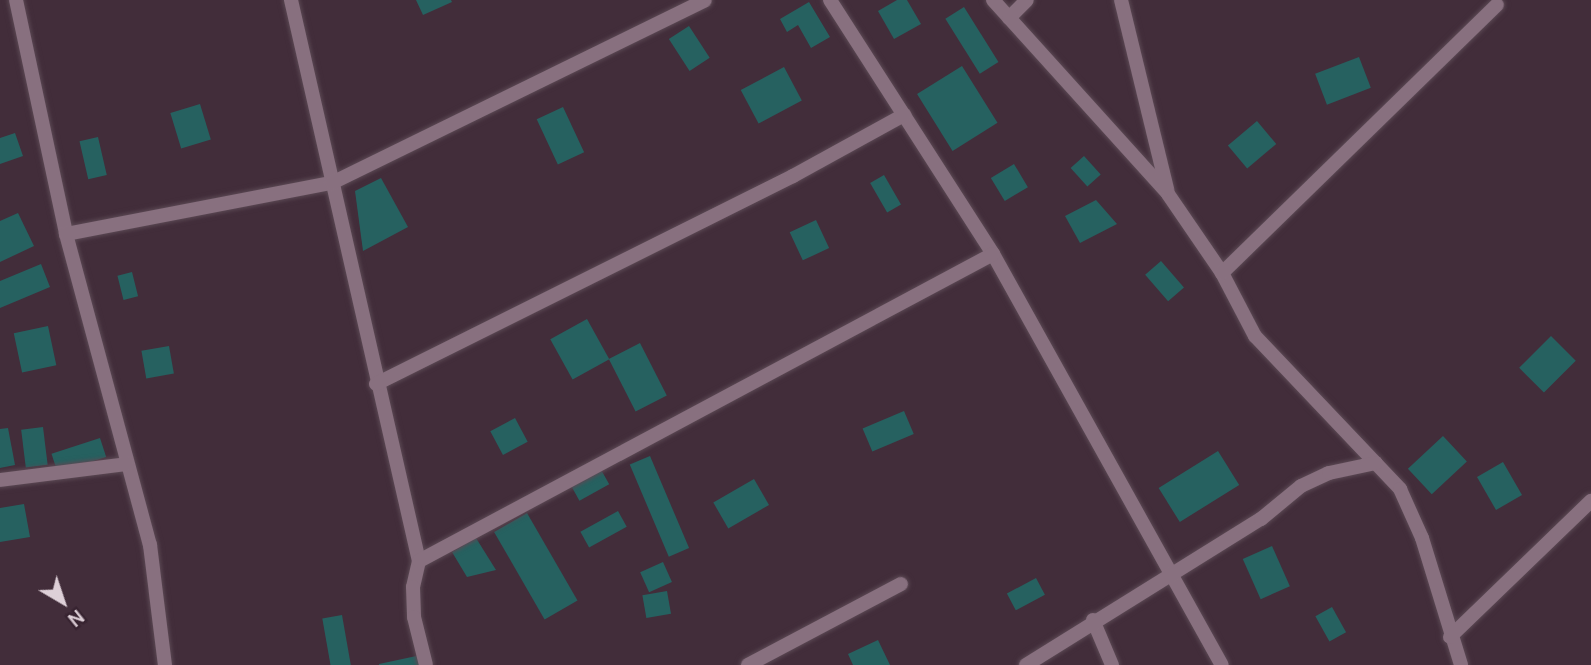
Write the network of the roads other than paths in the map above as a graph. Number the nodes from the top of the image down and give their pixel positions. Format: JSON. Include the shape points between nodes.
{"nodes":[{"id":1,"x":16,"y":0,"type":"edge"},
{"id":2,"x":291,"y":0,"type":"edge"},
{"id":3,"x":705,"y":0,"type":"edge"},
{"id":4,"x":830,"y":0,"type":"edge"},
{"id":5,"x":993,"y":0,"type":"edge"},
{"id":6,"x":1027,"y":0,"type":"edge"},
{"id":7,"x":1121,"y":0,"type":"edge"},
{"id":8,"x":1497,"y":5,"type":"dead end"},
{"id":9,"x":1009,"y":18,"type":"junction"},
{"id":10,"x":904,"y":115,"type":"junction"},
{"id":11,"x":332,"y":183,"type":"junction"},
{"id":12,"x":1168,"y":194,"type":"junction"},
{"id":13,"x":66,"y":234,"type":"junction"},
{"id":14,"x":992,"y":254,"type":"junction"},
{"id":15,"x":1222,"y":273,"type":"junction"},
{"id":16,"x":376,"y":384,"type":"junction"},
{"id":17,"x":1376,"y":463,"type":"junction"},
{"id":18,"x":127,"y":464,"type":"junction"},
{"id":19,"x":0,"y":480,"type":"edge"},
{"id":20,"x":1591,"y":501,"type":"edge"},
{"id":21,"x":419,"y":561,"type":"junction"},
{"id":22,"x":1171,"y":573,"type":"junction"},
{"id":23,"x":901,"y":584,"type":"dead end"},
{"id":24,"x":1093,"y":620,"type":"junction"},
{"id":25,"x":1450,"y":637,"type":"junction"},
{"id":26,"x":165,"y":665,"type":"edge"},
{"id":27,"x":426,"y":665,"type":"edge"},
{"id":28,"x":748,"y":665,"type":"edge"},
{"id":29,"x":1026,"y":665,"type":"edge"},
{"id":30,"x":1112,"y":665,"type":"edge"},
{"id":31,"x":1222,"y":665,"type":"edge"},
{"id":32,"x":1461,"y":665,"type":"edge"}],
"edges":[{"from":1,"to":13,"type":"street"},
{"from":2,"to":11,"type":"street"},
{"from":3,"to":11,"type":"street"},
{"from":4,"to":10,"type":"street"},
{"from":5,"to":9,"type":"street"},
{"from":6,"to":9,"type":"street"},
{"from":7,"to":12,"type":"street"},
{"from":8,"to":15,"type":"street"},
{"from":9,"to":12,"type":"street"},
{"from":10,"to":14,"type":"street"},
{"from":10,"to":16,"type":"street","via":[[793,176]]},
{"from":11,"to":13,"type":"street"},
{"from":11,"to":16,"type":"street"},
{"from":12,"to":15,"type":"street"},
{"from":13,"to":18,"type":"street"},
{"from":14,"to":21,"type":"street"},
{"from":14,"to":22,"type":"street"},
{"from":15,"to":17,"type":"street","via":[[1255,336]]},
{"from":16,"to":21,"type":"street"},
{"from":17,"to":22,"type":"street","via":[[1329,473],[1301,486],[1261,519]]},
{"from":17,"to":25,"type":"street","via":[[1401,489],[1422,538]]},
{"from":18,"to":19,"type":"street"},
{"from":18,"to":26,"type":"street","via":[[150,545]]},
{"from":20,"to":25,"type":"street"},
{"from":21,"to":27,"type":"street","via":[[413,587],[414,617]]},
{"from":22,"to":24,"type":"street"},
{"from":22,"to":31,"type":"street"},
{"from":23,"to":28,"type":"street"},
{"from":24,"to":29,"type":"street"},
{"from":24,"to":30,"type":"street"},
{"from":25,"to":32,"type":"street"}]}
